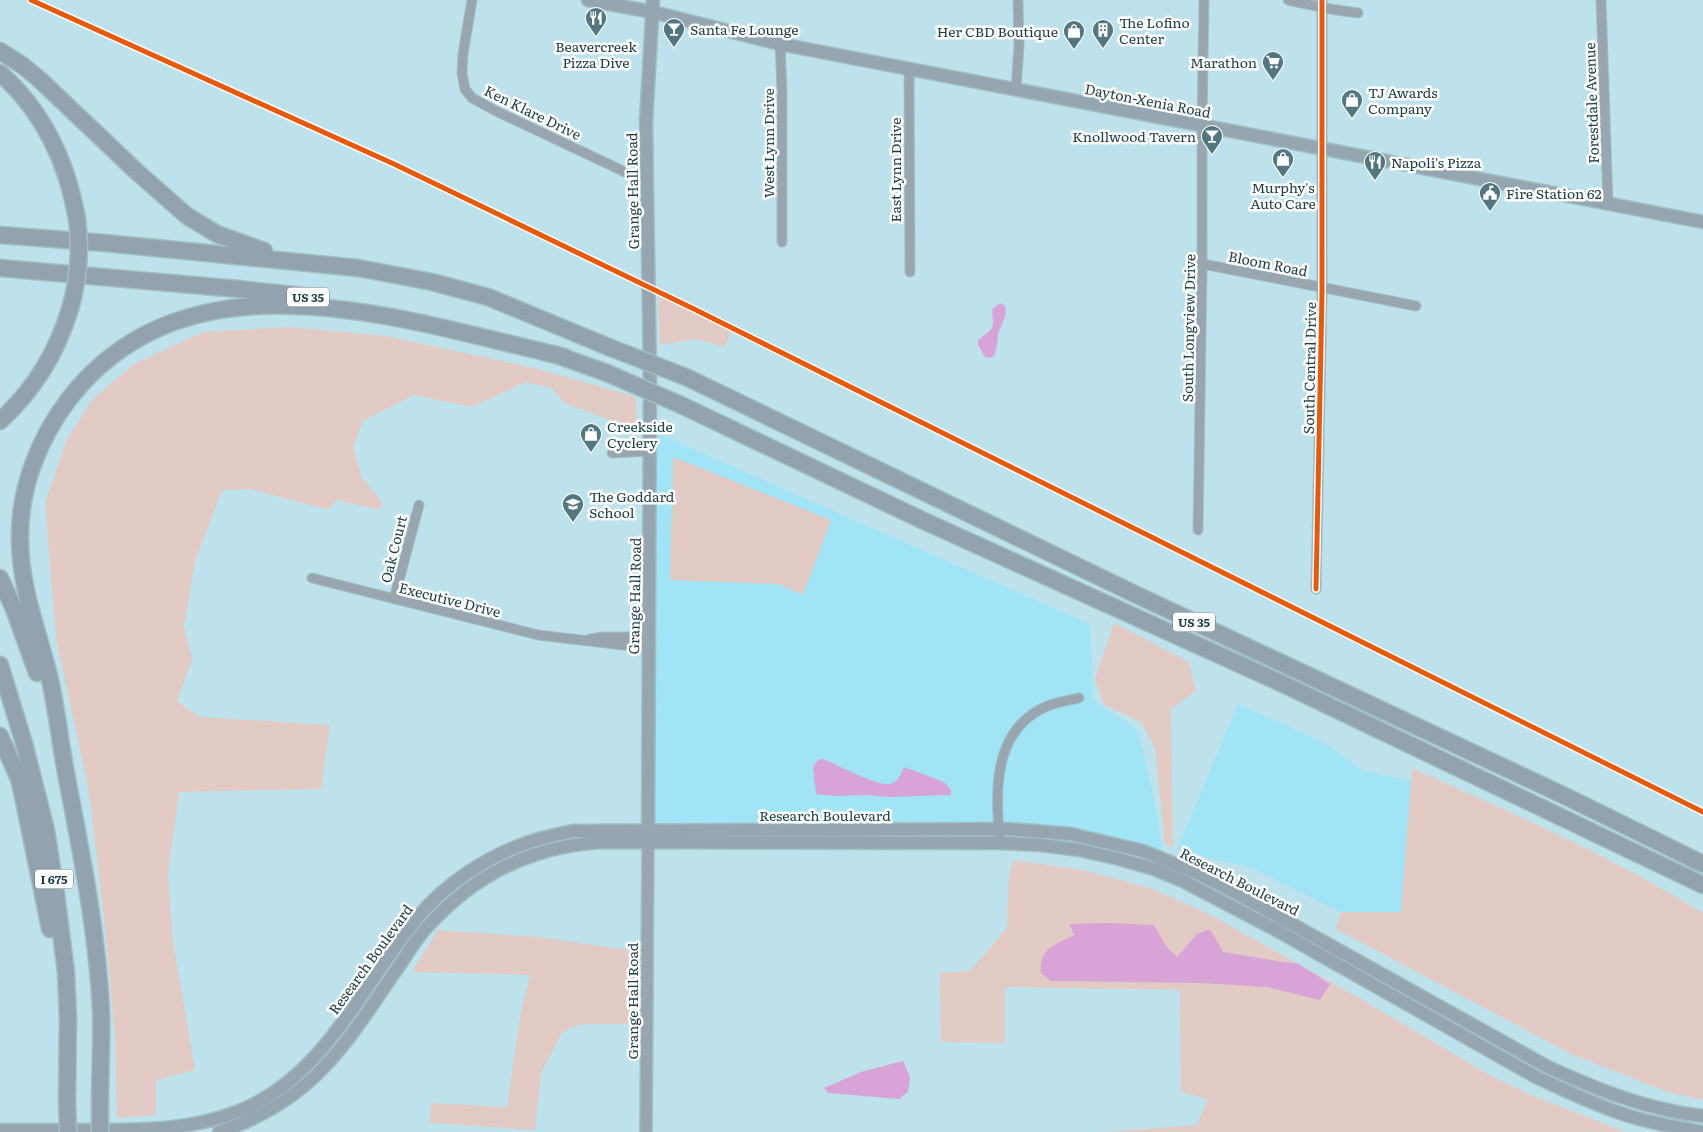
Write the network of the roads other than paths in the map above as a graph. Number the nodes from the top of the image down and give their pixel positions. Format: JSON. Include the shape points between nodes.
{"nodes":[{"id":1,"x":472,"y":0,"type":"edge"},
{"id":2,"x":588,"y":0,"type":"edge"},
{"id":3,"x":1018,"y":0,"type":"edge"},
{"id":4,"x":1204,"y":0,"type":"edge"},
{"id":5,"x":1288,"y":0,"type":"edge"},
{"id":6,"x":1601,"y":0,"type":"edge"},
{"id":7,"x":1322,"y":4,"type":"edge"},
{"id":8,"x":653,"y":6,"type":"edge"},
{"id":9,"x":1358,"y":13,"type":"dead end"},
{"id":10,"x":780,"y":44,"type":"junction"},
{"id":11,"x":0,"y":51,"type":"edge"},
{"id":12,"x":909,"y":69,"type":"junction"},
{"id":13,"x":0,"y":73,"type":"edge"},
{"id":14,"x":1016,"y":89,"type":"junction"},
{"id":15,"x":1202,"y":125,"type":"junction"},
{"id":16,"x":1322,"y":149,"type":"junction"},
{"id":17,"x":646,"y":180,"type":"junction"},
{"id":18,"x":1608,"y":204,"type":"junction"},
{"id":19,"x":1703,"y":222,"type":"edge"},
{"id":20,"x":0,"y":235,"type":"edge"},
{"id":21,"x":0,"y":242,"type":"edge"},
{"id":22,"x":782,"y":242,"type":"dead end"},
{"id":23,"x":290,"y":260,"type":"junction"},
{"id":24,"x":1202,"y":264,"type":"junction"},
{"id":25,"x":0,"y":268,"type":"edge"},
{"id":26,"x":910,"y":272,"type":"dead end"},
{"id":27,"x":1321,"y":288,"type":"junction"},
{"id":28,"x":1416,"y":306,"type":"dead end"},
{"id":29,"x":562,"y":327,"type":"junction"},
{"id":30,"x":564,"y":357,"type":"junction"},
{"id":31,"x":0,"y":421,"type":"edge"},
{"id":32,"x":650,"y":451,"type":"junction"},
{"id":33,"x":612,"y":453,"type":"dead end"},
{"id":34,"x":418,"y":505,"type":"dead end"},
{"id":35,"x":1198,"y":530,"type":"dead end"},
{"id":36,"x":0,"y":578,"type":"edge"},
{"id":37,"x":312,"y":578,"type":"dead end"},
{"id":38,"x":1316,"y":589,"type":"dead end"},
{"id":39,"x":394,"y":599,"type":"junction"},
{"id":40,"x":648,"y":642,"type":"junction"},
{"id":41,"x":0,"y":665,"type":"edge"},
{"id":42,"x":1079,"y":698,"type":"dead end"},
{"id":43,"x":0,"y":736,"type":"edge"},
{"id":44,"x":65,"y":768,"type":"junction"},
{"id":45,"x":999,"y":829,"type":"junction"},
{"id":46,"x":648,"y":836,"type":"junction"},
{"id":47,"x":1000,"y":843,"type":"junction"},
{"id":48,"x":1703,"y":864,"type":"edge"},
{"id":49,"x":1683,"y":874,"type":"junction"},
{"id":50,"x":1703,"y":884,"type":"edge"},
{"id":51,"x":1703,"y":889,"type":"edge"},
{"id":52,"x":68,"y":1019,"type":"junction"},
{"id":53,"x":1703,"y":1116,"type":"edge"},
{"id":54,"x":0,"y":1130,"type":"edge"},
{"id":55,"x":68,"y":1132,"type":"edge"},
{"id":56,"x":100,"y":1132,"type":"edge"},
{"id":57,"x":219,"y":1132,"type":"edge"},
{"id":58,"x":646,"y":1132,"type":"edge"},
{"id":59,"x":1703,"y":1132,"type":"edge"}],
"edges":[{"from":1,"to":17,"type":"street","name":"Ken Klare Drive","via":[[462,73],[465,89],[472,98]]},
{"from":2,"to":8,"type":"main road","name":"Dayton-Xenia Road"},
{"from":3,"to":14,"type":"street"},
{"from":4,"to":15,"type":"street","name":"South Longview Drive"},
{"from":5,"to":7,"type":"street"},
{"from":6,"to":18,"type":"street","name":"Forestdale Avenue"},
{"from":7,"to":9,"type":"street"},
{"from":7,"to":16,"type":"street","name":"South Central Drive"},
{"from":8,"to":10,"type":"main road","name":"Dayton-Xenia Road"},
{"from":8,"to":17,"type":"main road","name":"Grange Hall Road"},
{"from":10,"to":12,"type":"main road","name":"Dayton-Xenia Road"},
{"from":10,"to":22,"type":"street","name":"West Lynn Drive"},
{"from":11,"to":23,"type":"highway","via":[[39,79],[187,216],[217,234]]},
{"from":12,"to":14,"type":"main road","name":"Dayton-Xenia Road"},
{"from":12,"to":26,"type":"street","name":"East Lynn Drive"},
{"from":13,"to":31,"type":"highway","bridge":true,"via":[[35,112],[63,164],[77,219],[80,260],[70,309],[57,345],[26,394]]},
{"from":14,"to":15,"type":"main road","name":"Dayton-Xenia Road"},
{"from":15,"to":16,"type":"main road","name":"Dayton-Xenia Road"},
{"from":15,"to":24,"type":"street","name":"South Longview Drive"},
{"from":16,"to":18,"type":"main road","name":"Dayton-Xenia Road"},
{"from":16,"to":27,"type":"street","name":"South Central Drive"},
{"from":17,"to":32,"type":"main road","name":"Grange Hall Road"},
{"from":18,"to":19,"type":"main road","name":"Dayton-Xenia Road"},
{"from":20,"to":23,"type":"highway"},
{"from":21,"to":29,"type":"highway","number":"US 35","via":[[325,270],[507,308]]},
{"from":23,"to":29,"type":"highway","via":[[358,268],[432,282],[488,297]]},
{"from":24,"to":27,"type":"street","name":"Bloom Road"},
{"from":24,"to":35,"type":"street","name":"South Longview Drive"},
{"from":25,"to":30,"type":"highway","number":"US 35","via":[[238,289],[370,306],[448,322]]},
{"from":27,"to":28,"type":"street","name":"Bloom Road"},
{"from":27,"to":38,"type":"street","name":"South Central Drive"},
{"from":29,"to":48,"type":"highway","number":"US 35","bridge":true,"via":[[686,377]]},
{"from":30,"to":44,"type":"highway","via":[[417,322],[291,305],[239,307],[184,319],[141,336],[112,356],[76,390],[50,427],[29,476],[21,518],[23,581],[50,680]]},
{"from":30,"to":49,"type":"highway","number":"US 35","bridge":true,"via":[[681,405],[1281,683]]},
{"from":32,"to":33,"type":"street"},
{"from":32,"to":40,"type":"main road","name":"Grange Hall Road"},
{"from":34,"to":39,"type":"street","name":"Oak Court"},
{"from":36,"to":44,"type":"highway","number":"I 675","via":[[44,693]]},
{"from":37,"to":39,"type":"street","name":"Executive Drive"},
{"from":39,"to":40,"type":"street","name":"Executive Drive","via":[[538,635],[582,641]]},
{"from":40,"to":46,"type":"main road","name":"Grange Hall Road"},
{"from":41,"to":52,"type":"highway","number":"I 675","via":[[46,830],[66,972]]},
{"from":42,"to":45,"type":"street","via":[[1039,710],[1025,720],[1010,738],[999,772]]},
{"from":43,"to":52,"type":"highway","via":[[23,796]]},
{"from":44,"to":56,"type":"highway","number":"I 675","bridge":true,"via":[[94,937],[101,1012]]},
{"from":45,"to":46,"type":"main road","name":"Research Boulevard"},
{"from":45,"to":47,"type":"street"},
{"from":45,"to":53,"type":"main road","name":"Research Boulevard","via":[[1071,834],[1162,858],[1236,893],[1548,1067],[1631,1101]]},
{"from":46,"to":47,"type":"main road","name":"Research Boulevard"},
{"from":46,"to":54,"type":"main road","name":"Research Boulevard","via":[[573,831],[530,841],[501,853],[452,884],[418,916],[325,1046],[295,1078],[239,1111],[194,1125],[149,1130]]},
{"from":46,"to":57,"type":"main road","name":"Research Boulevard","via":[[565,846],[536,854],[471,887],[426,928],[324,1068],[269,1110]]},
{"from":46,"to":58,"type":"street","name":"Grange Hall Road"},
{"from":47,"to":59,"type":"main road","name":"Research Boulevard","via":[[1041,845],[1119,858],[1183,881],[1536,1077],[1616,1112]]},
{"from":49,"to":50,"type":"highway","number":"US 35"},
{"from":49,"to":51,"type":"highway"},
{"from":52,"to":55,"type":"highway","number":"I 675","bridge":true}]}
